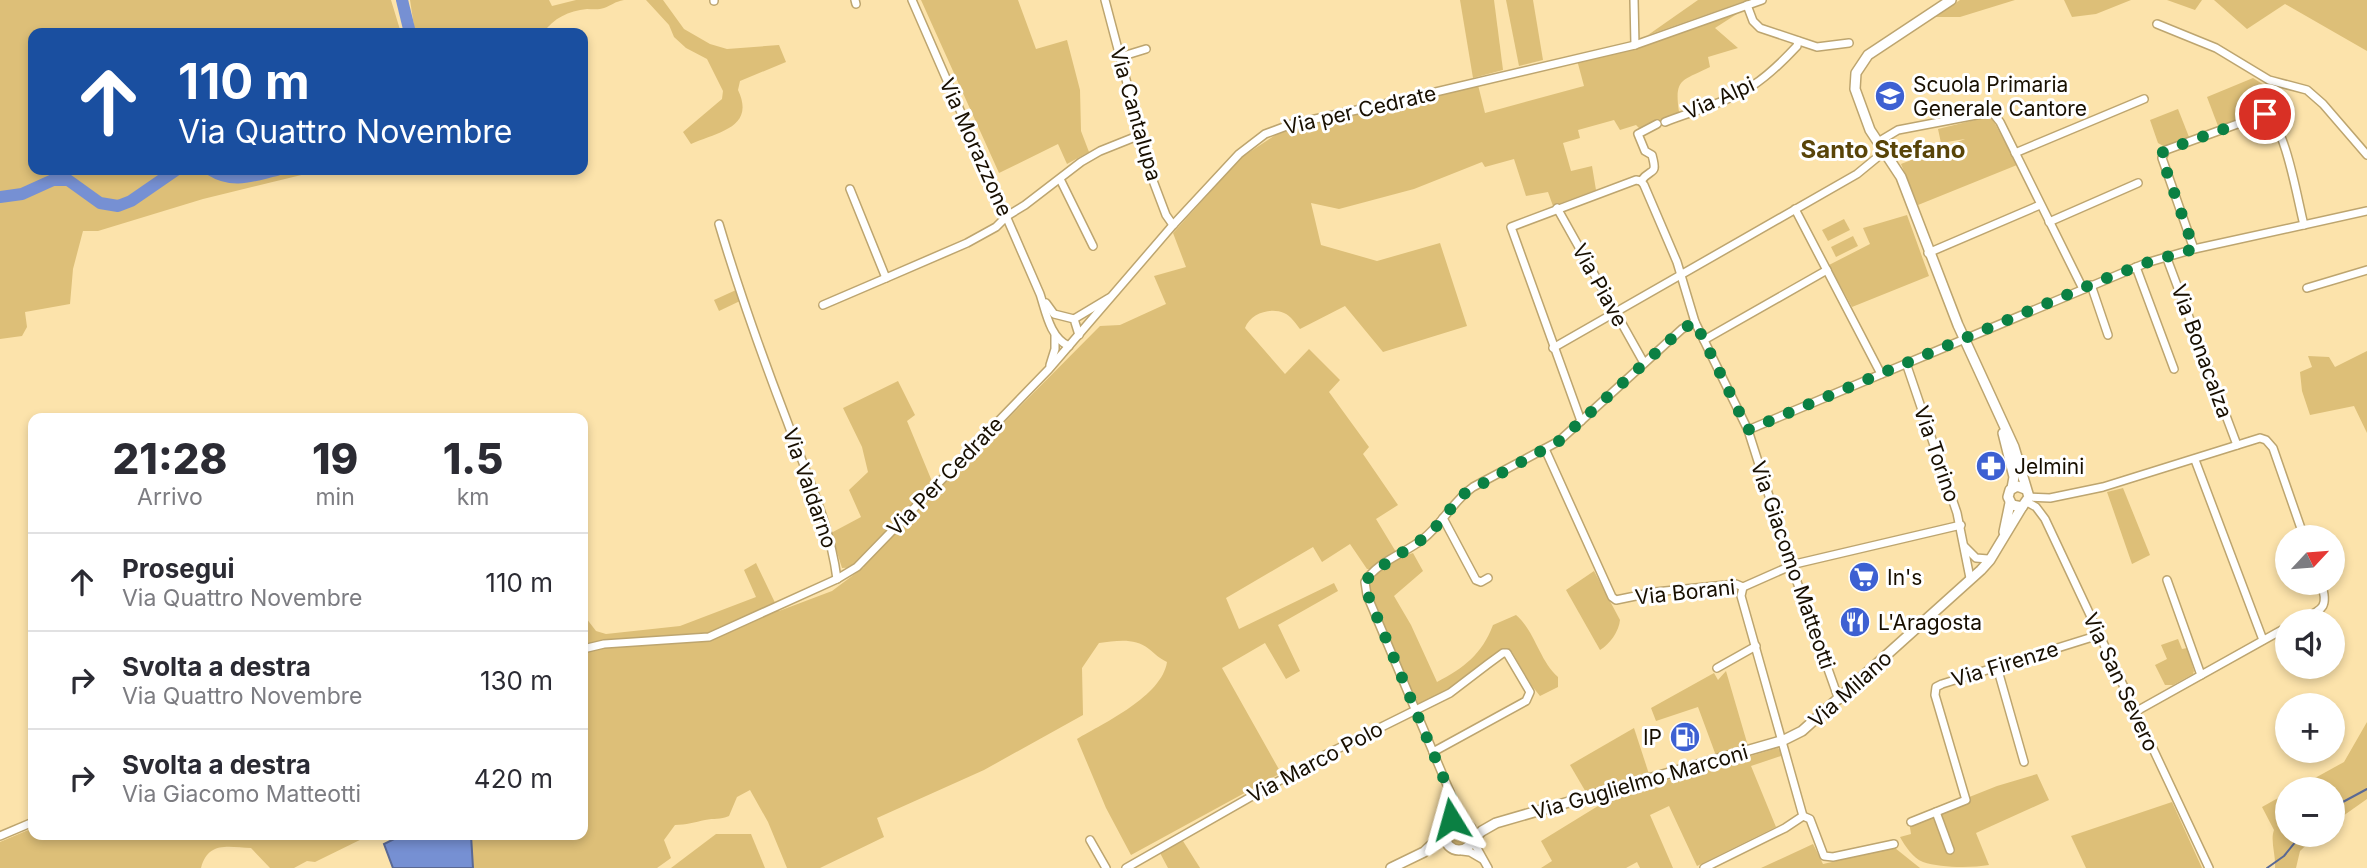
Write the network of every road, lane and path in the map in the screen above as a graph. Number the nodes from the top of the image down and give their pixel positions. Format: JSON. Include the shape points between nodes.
{"nodes":[{"id":1,"x":912,"y":0,"type":"edge"},
{"id":2,"x":1105,"y":0,"type":"edge"},
{"id":3,"x":1634,"y":0,"type":"edge"},
{"id":4,"x":1762,"y":0,"type":"edge"},
{"id":5,"x":1951,"y":0,"type":"edge"},
{"id":6,"x":1747,"y":5,"type":"junction"},
{"id":7,"x":2157,"y":23,"type":"dead end"},
{"id":8,"x":1798,"y":41,"type":"junction"},
{"id":9,"x":1849,"y":43,"type":"dead end"},
{"id":10,"x":1635,"y":45,"type":"junction"},
{"id":11,"x":1146,"y":49,"type":"dead end"},
{"id":12,"x":1119,"y":57,"type":"junction"},
{"id":13,"x":2144,"y":99,"type":"dead end"},
{"id":14,"x":1140,"y":135,"type":"junction"},
{"id":15,"x":1878,"y":142,"type":"junction"},
{"id":16,"x":1885,"y":152,"type":"junction"},
{"id":17,"x":2015,"y":153,"type":"junction"},
{"id":18,"x":2367,"y":155,"type":"edge"},
{"id":19,"x":1060,"y":179,"type":"junction"},
{"id":20,"x":1641,"y":181,"type":"junction"},
{"id":21,"x":2138,"y":183,"type":"dead end"},
{"id":22,"x":850,"y":189,"type":"dead end"},
{"id":23,"x":2040,"y":205,"type":"junction"},
{"id":24,"x":1557,"y":208,"type":"junction"},
{"id":25,"x":1795,"y":209,"type":"junction"},
{"id":26,"x":2367,"y":211,"type":"edge"},
{"id":27,"x":1007,"y":216,"type":"junction"},
{"id":28,"x":2049,"y":222,"type":"junction"},
{"id":29,"x":719,"y":224,"type":"dead end"},
{"id":30,"x":1173,"y":225,"type":"junction"},
{"id":31,"x":2304,"y":225,"type":"junction"},
{"id":32,"x":1093,"y":246,"type":"dead end"},
{"id":33,"x":2194,"y":249,"type":"junction"},
{"id":34,"x":1928,"y":253,"type":"junction"},
{"id":35,"x":2166,"y":256,"type":"junction"},
{"id":36,"x":2136,"y":267,"type":"junction"},
{"id":37,"x":1827,"y":270,"type":"junction"},
{"id":38,"x":2367,"y":270,"type":"edge"},
{"id":39,"x":1680,"y":275,"type":"junction"},
{"id":40,"x":886,"y":278,"type":"junction"},
{"id":41,"x":2087,"y":287,"type":"junction"},
{"id":42,"x":2307,"y":288,"type":"dead end"},
{"id":43,"x":1040,"y":294,"type":"junction"},
{"id":44,"x":1115,"y":294,"type":"junction"},
{"id":45,"x":823,"y":305,"type":"dead end"},
{"id":46,"x":1616,"y":313,"type":"junction"},
{"id":47,"x":1073,"y":319,"type":"junction"},
{"id":48,"x":1695,"y":322,"type":"junction"},
{"id":49,"x":1079,"y":335,"type":"junction"},
{"id":50,"x":2108,"y":335,"type":"dead end"},
{"id":51,"x":1055,"y":336,"type":"junction"},
{"id":52,"x":1964,"y":339,"type":"junction"},
{"id":53,"x":1704,"y":340,"type":"junction"},
{"id":54,"x":1069,"y":346,"type":"junction"},
{"id":55,"x":1553,"y":348,"type":"junction"},
{"id":56,"x":1644,"y":362,"type":"junction"},
{"id":57,"x":1906,"y":363,"type":"junction"},
{"id":58,"x":1049,"y":369,"type":"junction"},
{"id":59,"x":2174,"y":369,"type":"dead end"},
{"id":60,"x":1881,"y":374,"type":"junction"},
{"id":61,"x":1996,"y":412,"type":"junction"},
{"id":62,"x":1581,"y":421,"type":"junction"},
{"id":63,"x":1748,"y":430,"type":"junction"},
{"id":64,"x":2237,"y":445,"type":"junction"},
{"id":65,"x":1545,"y":449,"type":"junction"},
{"id":66,"x":2195,"y":460,"type":"junction"},
{"id":67,"x":2012,"y":488,"type":"junction"},
{"id":68,"x":2026,"y":498,"type":"junction"},
{"id":69,"x":2010,"y":503,"type":"junction"},
{"id":70,"x":1443,"y":518,"type":"junction"},
{"id":71,"x":1961,"y":525,"type":"junction"},
{"id":72,"x":2301,"y":525,"type":"edge"},
{"id":73,"x":2003,"y":537,"type":"junction"},
{"id":74,"x":1965,"y":547,"type":"junction"},
{"id":75,"x":1995,"y":551,"type":"junction"},
{"id":76,"x":1988,"y":559,"type":"junction"},
{"id":77,"x":1791,"y":565,"type":"junction"},
{"id":78,"x":1489,"y":578,"type":"dead end"},
{"id":79,"x":837,"y":579,"type":"junction"},
{"id":80,"x":2167,"y":580,"type":"dead end"},
{"id":81,"x":1967,"y":581,"type":"junction"},
{"id":82,"x":1743,"y":587,"type":"junction"},
{"id":83,"x":2275,"y":634,"type":"edge"},
{"id":84,"x":2099,"y":635,"type":"junction"},
{"id":85,"x":2263,"y":640,"type":"junction"},
{"id":86,"x":1756,"y":646,"type":"junction"},
{"id":87,"x":588,"y":648,"type":"edge"},
{"id":88,"x":1997,"y":667,"type":"junction"},
{"id":89,"x":1717,"y":668,"type":"dead end"},
{"id":90,"x":2201,"y":675,"type":"junction"},
{"id":91,"x":1839,"y":700,"type":"junction"},
{"id":92,"x":1415,"y":711,"type":"junction"},
{"id":93,"x":2135,"y":712,"type":"junction"},
{"id":94,"x":1784,"y":740,"type":"junction"},
{"id":95,"x":1433,"y":752,"type":"junction"},
{"id":96,"x":2024,"y":761,"type":"dead end"},
{"id":97,"x":1451,"y":797,"type":"junction"},
{"id":98,"x":1936,"y":812,"type":"junction"},
{"id":99,"x":1803,"y":816,"type":"junction"},
{"id":100,"x":1911,"y":822,"type":"dead end"},
{"id":101,"x":28,"y":823,"type":"edge"},
{"id":102,"x":1465,"y":823,"type":"junction"},
{"id":103,"x":1496,"y":823,"type":"junction"},
{"id":104,"x":1448,"y":828,"type":"junction"},
{"id":105,"x":0,"y":836,"type":"edge"},
{"id":106,"x":1090,"y":840,"type":"dead end"},
{"id":107,"x":1473,"y":840,"type":"junction"},
{"id":108,"x":1894,"y":844,"type":"dead end"},
{"id":109,"x":1448,"y":846,"type":"junction"},
{"id":110,"x":1950,"y":850,"type":"dead end"},
{"id":111,"x":1462,"y":851,"type":"junction"},
{"id":112,"x":1424,"y":852,"type":"junction"},
{"id":113,"x":1483,"y":859,"type":"junction"},
{"id":114,"x":1106,"y":868,"type":"edge"},
{"id":115,"x":1126,"y":868,"type":"edge"},
{"id":116,"x":1391,"y":868,"type":"edge"},
{"id":117,"x":1488,"y":868,"type":"edge"},
{"id":118,"x":1704,"y":868,"type":"edge"},
{"id":119,"x":2208,"y":868,"type":"edge"}],
"edges":[{"from":1,"to":27,"type":"street","name":"Via Morazzone"},
{"from":2,"to":12,"type":"street","name":"Via Cantalupa"},
{"from":3,"to":10,"type":"street"},
{"from":4,"to":6,"type":"street","name":"Via per Cedrate"},
{"from":5,"to":15,"type":"street","via":[[1874,50],[1859,66],[1855,89]]},
{"from":6,"to":8,"type":"street","via":[[1755,25]]},
{"from":6,"to":10,"type":"street","name":"Via per Cedrate"},
{"from":7,"to":18,"type":"street","via":[[2216,48],[2269,80],[2307,90]]},
{"from":8,"to":9,"type":"street","via":[[1817,47]]},
{"from":8,"to":20,"type":"street","name":"Via Alpi","via":[[1771,72],[1738,94],[1638,134],[1656,168]]},
{"from":10,"to":30,"type":"street","name":"Via per Cedrate","via":[[1278,128],[1247,147]]},
{"from":11,"to":12,"type":"street"},
{"from":12,"to":14,"type":"street","name":"Via Cantalupa"},
{"from":13,"to":17,"type":"street"},
{"from":14,"to":19,"type":"street","via":[[1100,151]]},
{"from":14,"to":30,"type":"street","name":"Via Cantalupa","via":[[1152,178]]},
{"from":15,"to":16,"type":"street"},
{"from":15,"to":17,"type":"street","via":[[1898,130],[1992,112]]},
{"from":16,"to":25,"type":"street","via":[[1857,174]]},
{"from":16,"to":34,"type":"street","via":[[1901,177]]},
{"from":17,"to":23,"type":"street"},
{"from":19,"to":27,"type":"street"},
{"from":19,"to":32,"type":"street"},
{"from":20,"to":24,"type":"street"},
{"from":20,"to":39,"type":"street","name":"Via Giacomo Matteotti"},
{"from":21,"to":28,"type":"street"},
{"from":22,"to":40,"type":"street"},
{"from":23,"to":28,"type":"street"},
{"from":23,"to":34,"type":"street"},
{"from":24,"to":46,"type":"street","name":"Via Piave"},
{"from":24,"to":55,"type":"street","via":[[1511,227]]},
{"from":25,"to":37,"type":"street"},
{"from":25,"to":39,"type":"street"},
{"from":26,"to":31,"type":"street","name":"Via Bonacalza"},
{"from":27,"to":40,"type":"street","via":[[967,243]]},
{"from":27,"to":43,"type":"street","name":"Via Morazzone"},
{"from":28,"to":41,"type":"street"},
{"from":29,"to":79,"type":"street","name":"Via Valdarno","via":[[746,311],[823,517]]},
{"from":30,"to":44,"type":"street","name":"Via per Cedrate"},
{"from":31,"to":33,"type":"street","name":"Via Bonacalza"},
{"from":31,"to":33,"type":"street","via":[[2285,148],[2273,119],[2265,114],[2166,150],[2162,158]]},
{"from":33,"to":35,"type":"street","name":"Via Bonacalza"},
{"from":34,"to":52,"type":"street"},
{"from":35,"to":36,"type":"street","name":"Via Bonacalza"},
{"from":35,"to":64,"type":"street","name":"Via Bonacalza"},
{"from":36,"to":41,"type":"street","name":"Via Bonacalza"},
{"from":36,"to":59,"type":"street","name":"Via Bonacalza"},
{"from":37,"to":53,"type":"street"},
{"from":37,"to":60,"type":"street"},
{"from":38,"to":42,"type":"street"},
{"from":39,"to":46,"type":"street"},
{"from":39,"to":48,"type":"street","name":"Via Giacomo Matteotti"},
{"from":40,"to":45,"type":"street"},
{"from":41,"to":50,"type":"street"},
{"from":41,"to":52,"type":"street","name":"Via Bonacalza"},
{"from":43,"to":47,"type":"street","name":"Via Morazzone","via":[[1054,314]]},
{"from":43,"to":51,"type":"street","name":"Via Morazzone"},
{"from":44,"to":47,"type":"street"},
{"from":44,"to":49,"type":"street","name":"Via per Cedrate"},
{"from":46,"to":55,"type":"street"},
{"from":46,"to":56,"type":"street","name":"Via Piave"},
{"from":47,"to":49,"type":"street"},
{"from":48,"to":53,"type":"street","name":"Via Giacomo Matteotti"},
{"from":48,"to":56,"type":"street"},
{"from":49,"to":54,"type":"street","name":"Via per Cedrate"},
{"from":51,"to":54,"type":"street"},
{"from":51,"to":58,"type":"street","name":"Via Morazzone"},
{"from":52,"to":57,"type":"street","name":"Via Bonacalza"},
{"from":52,"to":61,"type":"street"},
{"from":53,"to":63,"type":"street","name":"Via Giacomo Matteotti"},
{"from":54,"to":58,"type":"street","name":"Via per Cedrate"},
{"from":55,"to":62,"type":"street"},
{"from":56,"to":62,"type":"street"},
{"from":57,"to":60,"type":"street","name":"Via Bonacalza"},
{"from":57,"to":71,"type":"street","name":"Via Torino"},
{"from":58,"to":79,"type":"street","name":"Via Per Cedrate","via":[[856,567]]},
{"from":60,"to":63,"type":"street","name":"Via Bonacalza"},
{"from":61,"to":67,"type":"street","via":[[2012,468]]},
{"from":61,"to":68,"type":"street","via":[[2014,447]]},
{"from":62,"to":65,"type":"street"},
{"from":63,"to":77,"type":"street","name":"Via Giacomo Matteotti"},
{"from":64,"to":66,"type":"street"},
{"from":64,"to":72,"type":"street","via":[[2266,440]]},
{"from":65,"to":70,"type":"street","via":[[1473,487]]},
{"from":65,"to":82,"type":"street","name":"Via Borani","via":[[1616,600],[1655,592]]},
{"from":66,"to":68,"type":"street","via":[[2080,493]]},
{"from":66,"to":85,"type":"street"},
{"from":67,"to":68,"type":"street","via":[[2021,486]]},
{"from":67,"to":69,"type":"street"},
{"from":68,"to":69,"type":"street","via":[[2016,507]]},
{"from":68,"to":73,"type":"street","name":"Via Milano"},
{"from":68,"to":84,"type":"street","name":"Via San Severo","via":[[2045,519]]},
{"from":69,"to":73,"type":"street","name":"Via Milano"},
{"from":70,"to":78,"type":"street","via":[[1476,580]]},
{"from":70,"to":92,"type":"street","via":[[1423,539],[1365,582]]},
{"from":71,"to":74,"type":"street","name":"Via Torino"},
{"from":71,"to":77,"type":"street","name":"Via Borani"},
{"from":73,"to":75,"type":"street","name":"Via Milano"},
{"from":74,"to":76,"type":"street","via":[[1976,558]]},
{"from":74,"to":81,"type":"street","name":"Via Torino"},
{"from":75,"to":76,"type":"street","name":"Via Milano"},
{"from":75,"to":81,"type":"street","name":"Via Milano"},
{"from":76,"to":81,"type":"street","name":"Via Milano"},
{"from":77,"to":82,"type":"street","name":"Via Borani"},
{"from":77,"to":91,"type":"street","name":"Via Giacomo Matteotti"},
{"from":79,"to":87,"type":"street","via":[[709,637]]},
{"from":80,"to":90,"type":"street"},
{"from":81,"to":91,"type":"street","name":"Via Milano"},
{"from":82,"to":86,"type":"street","via":[[1741,596]]},
{"from":83,"to":85,"type":"street"},
{"from":84,"to":88,"type":"street","name":"Via Firenze"},
{"from":84,"to":93,"type":"street","name":"Via San Severo"},
{"from":85,"to":90,"type":"street"},
{"from":86,"to":89,"type":"street"},
{"from":86,"to":94,"type":"street"},
{"from":88,"to":96,"type":"street"},
{"from":88,"to":98,"type":"street","name":"Via Firenze","via":[[1936,687],[1966,800]]},
{"from":90,"to":93,"type":"street"},
{"from":91,"to":94,"type":"street","name":"Via Milano"},
{"from":92,"to":95,"type":"street"},
{"from":92,"to":95,"type":"street","name":"Via Marco Polo","via":[[1450,693],[1503,653],[1511,658],[1530,692],[1526,701]]},
{"from":92,"to":115,"type":"street","name":"Via Marco Polo","via":[[1319,758]]},
{"from":93,"to":119,"type":"street","name":"Via San Severo"},
{"from":94,"to":99,"type":"street"},
{"from":94,"to":103,"type":"street","name":"Via Guglielmo Marconi"},
{"from":95,"to":97,"type":"street"},
{"from":97,"to":102,"type":"street"},
{"from":97,"to":104,"type":"street"},
{"from":98,"to":100,"type":"street"},
{"from":98,"to":110,"type":"street"},
{"from":99,"to":108,"type":"street","via":[[1810,819],[1824,856]]},
{"from":99,"to":118,"type":"street"},
{"from":101,"to":105,"type":"street"},
{"from":102,"to":103,"type":"street","name":"Via Guglielmo Marconi"},
{"from":102,"to":104,"type":"street"},
{"from":102,"to":107,"type":"street"},
{"from":103,"to":107,"type":"street","name":"Via Guglielmo Marconi"},
{"from":104,"to":109,"type":"street","via":[[1444,837]]},
{"from":104,"to":112,"type":"street"},
{"from":106,"to":114,"type":"street"},
{"from":107,"to":111,"type":"street"},
{"from":107,"to":113,"type":"street"},
{"from":109,"to":111,"type":"street"},
{"from":109,"to":112,"type":"street"},
{"from":111,"to":113,"type":"street"},
{"from":112,"to":116,"type":"street"},
{"from":113,"to":117,"type":"street"}]}
